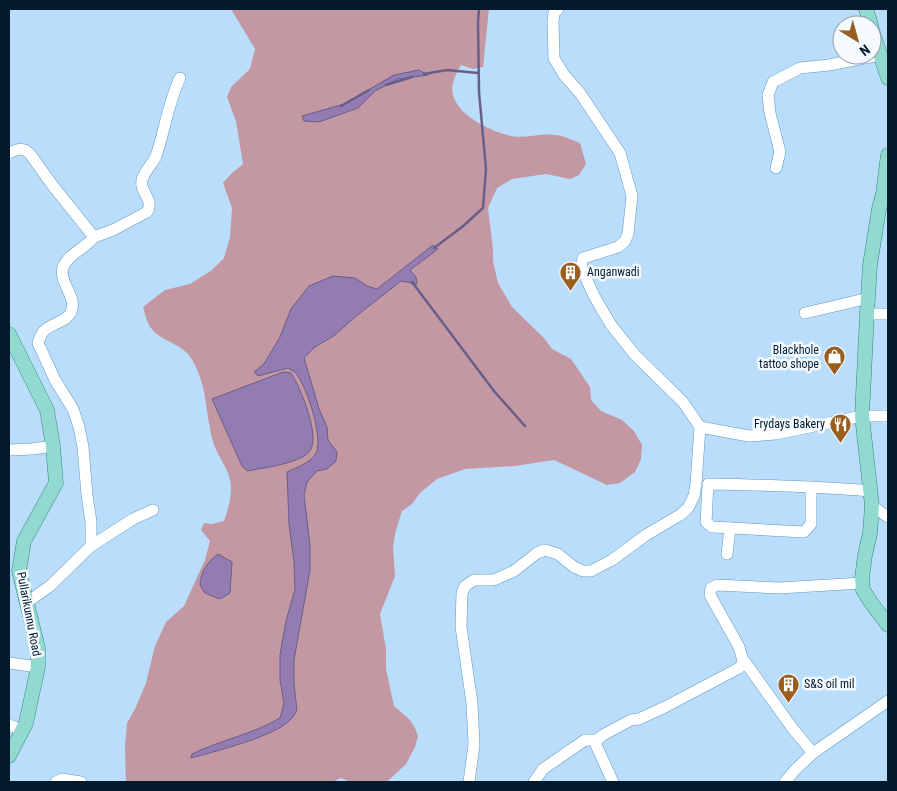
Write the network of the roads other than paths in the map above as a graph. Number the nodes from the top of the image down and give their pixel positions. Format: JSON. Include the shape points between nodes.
{"nodes":[{"id":1,"x":558,"y":9,"type":"edge"},
{"id":2,"x":882,"y":61,"type":"edge"},
{"id":3,"x":832,"y":64,"type":"edge"},
{"id":4,"x":180,"y":78,"type":"dead end"},
{"id":5,"x":888,"y":78,"type":"edge"},
{"id":6,"x":9,"y":153,"type":"edge"},
{"id":7,"x":888,"y":155,"type":"edge"},
{"id":8,"x":776,"y":168,"type":"dead end"},
{"id":9,"x":884,"y":209,"type":"edge"},
{"id":10,"x":94,"y":237,"type":"junction"},
{"id":11,"x":869,"y":298,"type":"junction"},
{"id":12,"x":805,"y":313,"type":"dead end"},
{"id":13,"x":867,"y":314,"type":"junction"},
{"id":14,"x":888,"y":314,"type":"edge"},
{"id":15,"x":9,"y":334,"type":"edge"},
{"id":16,"x":862,"y":416,"type":"junction"},
{"id":17,"x":888,"y":416,"type":"edge"},
{"id":18,"x":700,"y":427,"type":"junction"},
{"id":19,"x":53,"y":446,"type":"junction"},
{"id":20,"x":9,"y":450,"type":"edge"},
{"id":21,"x":811,"y":487,"type":"junction"},
{"id":22,"x":870,"y":491,"type":"junction"},
{"id":23,"x":872,"y":506,"type":"junction"},
{"id":24,"x":153,"y":510,"type":"dead end"},
{"id":25,"x":888,"y":517,"type":"edge"},
{"id":26,"x":730,"y":528,"type":"junction"},
{"id":27,"x":91,"y":546,"type":"junction"},
{"id":28,"x":727,"y":554,"type":"dead end"},
{"id":29,"x":862,"y":583,"type":"junction"},
{"id":30,"x":26,"y":604,"type":"junction"},
{"id":31,"x":888,"y":625,"type":"edge"},
{"id":32,"x":745,"y":662,"type":"junction"},
{"id":33,"x":9,"y":663,"type":"edge"},
{"id":34,"x":38,"y":667,"type":"junction"},
{"id":35,"x":888,"y":701,"type":"edge"},
{"id":36,"x":15,"y":727,"type":"edge"},
{"id":37,"x":597,"y":740,"type":"junction"},
{"id":38,"x":813,"y":753,"type":"junction"},
{"id":39,"x":9,"y":756,"type":"edge"},
{"id":40,"x":56,"y":782,"type":"edge"},
{"id":41,"x":81,"y":782,"type":"edge"},
{"id":42,"x":469,"y":782,"type":"edge"},
{"id":43,"x":534,"y":782,"type":"edge"},
{"id":44,"x":613,"y":782,"type":"edge"},
{"id":45,"x":785,"y":782,"type":"edge"}],
"edges":[{"from":1,"to":18,"type":"street","via":[[553,21],[554,58],[620,153],[632,196],[625,241],[618,247],[583,258],[581,267],[611,326],[635,355],[683,402]]},
{"from":2,"to":5,"type":"main road"},
{"from":3,"to":8,"type":"street","via":[[800,68],[773,82],[768,96],[780,152]]},
{"from":4,"to":10,"type":"street","via":[[153,163],[142,180],[150,208],[132,221]]},
{"from":6,"to":10,"type":"street","via":[[26,150]]},
{"from":7,"to":9,"type":"main road"},
{"from":9,"to":11,"type":"main road","via":[[870,266]]},
{"from":10,"to":27,"type":"street","via":[[63,267],[72,309],[70,314],[43,332],[38,343],[73,409],[79,427]]},
{"from":11,"to":12,"type":"street"},
{"from":11,"to":13,"type":"main road"},
{"from":13,"to":14,"type":"street"},
{"from":13,"to":16,"type":"main road"},
{"from":15,"to":19,"type":"main road","name":"Pullarikunnu Road","via":[[47,410]]},
{"from":16,"to":17,"type":"street"},
{"from":16,"to":18,"type":"street","via":[[776,434],[749,436]]},
{"from":16,"to":22,"type":"main road"},
{"from":18,"to":42,"type":"street","via":[[694,496],[680,516],[646,534],[612,560],[591,571],[583,571],[558,554],[545,550],[494,580],[474,580],[465,586],[461,627],[472,703],[474,746]]},
{"from":19,"to":20,"type":"street"},
{"from":19,"to":30,"type":"main road","name":"Pullarikunnu Road","via":[[56,483],[24,541],[19,571]]},
{"from":21,"to":22,"type":"street"},
{"from":21,"to":26,"type":"street","via":[[810,524],[804,532]]},
{"from":21,"to":26,"type":"street","via":[[708,484],[706,522],[712,527]]},
{"from":22,"to":23,"type":"main road"},
{"from":23,"to":25,"type":"street"},
{"from":23,"to":29,"type":"main road"},
{"from":24,"to":27,"type":"street"},
{"from":26,"to":28,"type":"street"},
{"from":27,"to":30,"type":"street","via":[[50,586]]},
{"from":29,"to":31,"type":"main road","via":[[863,590]]},
{"from":29,"to":32,"type":"street","via":[[779,588],[717,585],[711,588],[710,595]]},
{"from":30,"to":34,"type":"main road","name":"Pullarikunnu Road","via":[[38,648]]},
{"from":32,"to":37,"type":"street","via":[[665,707],[639,720],[631,720]]},
{"from":32,"to":38,"type":"street"},
{"from":33,"to":34,"type":"street"},
{"from":34,"to":36,"type":"main road","name":"Pullarikunnu Road","via":[[26,723]]},
{"from":35,"to":38,"type":"street"},
{"from":36,"to":39,"type":"main road","name":"Pullarikunnu Road"},
{"from":37,"to":43,"type":"street","via":[[585,740],[543,769]]},
{"from":37,"to":44,"type":"street","via":[[597,750]]},
{"from":38,"to":45,"type":"street"},
{"from":40,"to":41,"type":"street","via":[[62,779]]}]}
